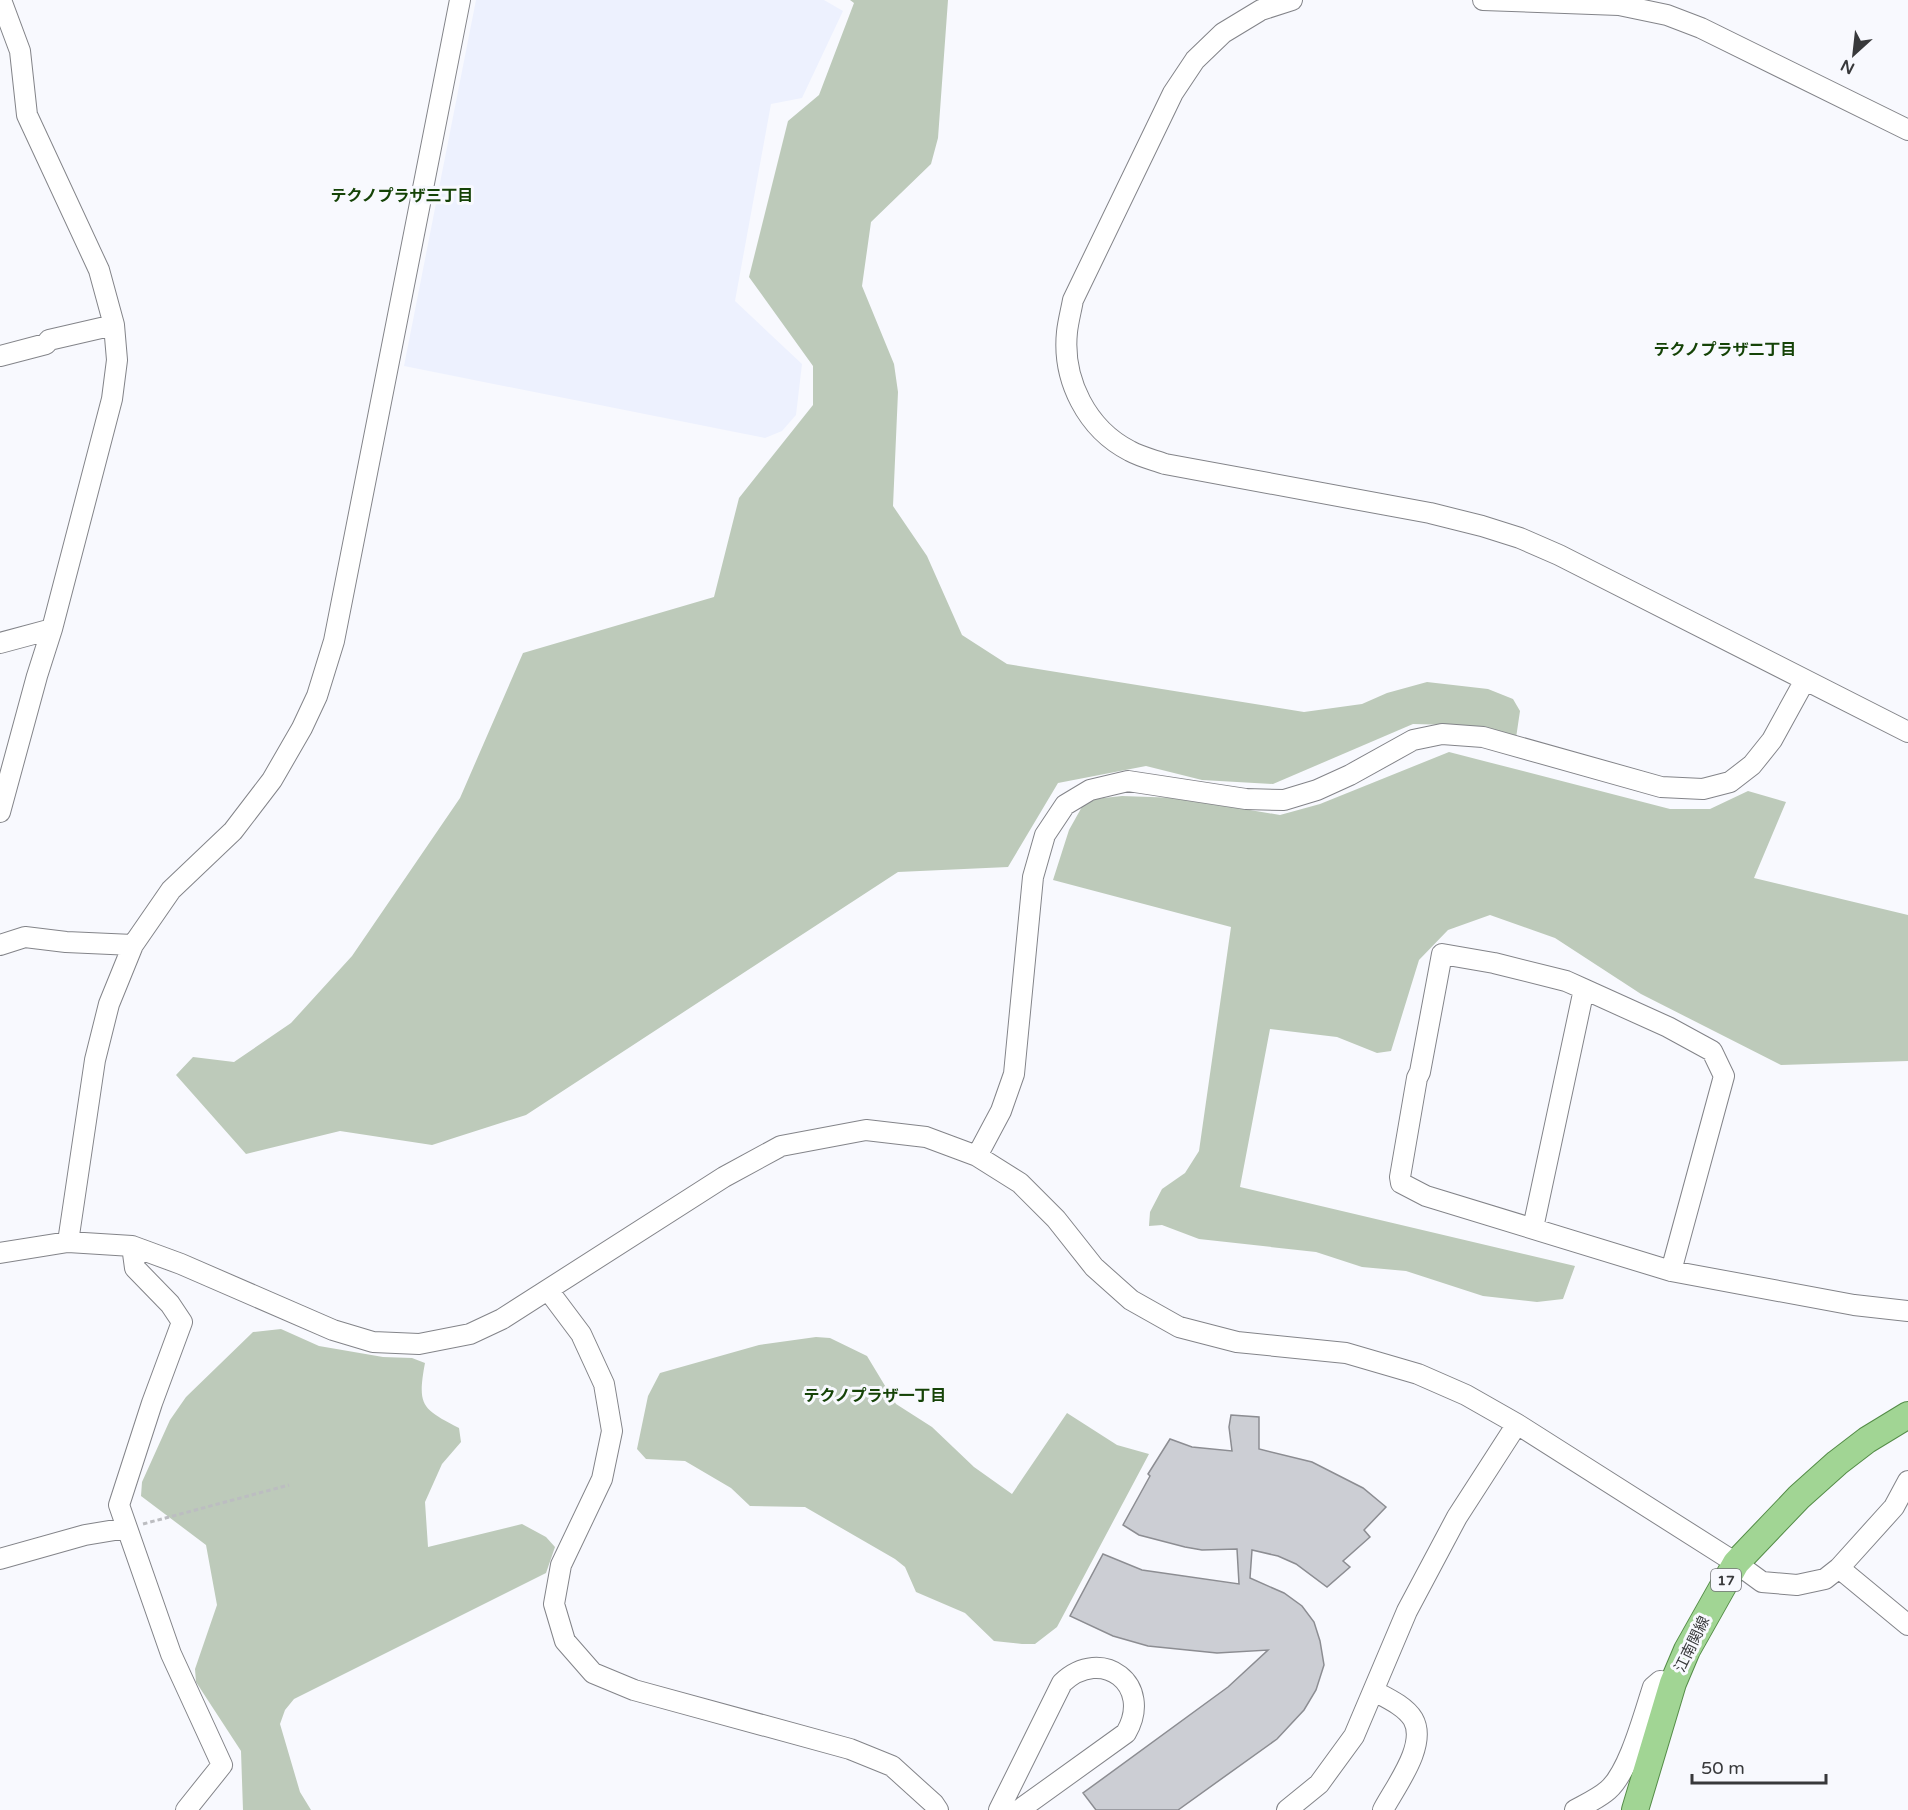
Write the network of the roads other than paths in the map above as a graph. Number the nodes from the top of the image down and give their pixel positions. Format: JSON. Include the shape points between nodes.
{"nodes":[{"id":1,"x":1,"y":0,"type":"edge"},
{"id":2,"x":460,"y":0,"type":"edge"},
{"id":3,"x":1292,"y":0,"type":"edge"},
{"id":4,"x":1483,"y":0,"type":"edge"},
{"id":5,"x":1908,"y":130,"type":"edge"},
{"id":6,"x":114,"y":325,"type":"junction"},
{"id":7,"x":0,"y":356,"type":"edge"},
{"id":8,"x":52,"y":628,"type":"junction"},
{"id":9,"x":0,"y":643,"type":"edge"},
{"id":10,"x":1805,"y":680,"type":"junction"},
{"id":11,"x":1908,"y":732,"type":"edge"},
{"id":12,"x":0,"y":812,"type":"edge"},
{"id":13,"x":0,"y":945,"type":"edge"},
{"id":14,"x":133,"y":945,"type":"junction"},
{"id":15,"x":1584,"y":989,"type":"junction"},
{"id":16,"x":977,"y":1156,"type":"junction"},
{"id":17,"x":1533,"y":1228,"type":"junction"},
{"id":18,"x":68,"y":1242,"type":"junction"},
{"id":19,"x":132,"y":1246,"type":"junction"},
{"id":20,"x":0,"y":1253,"type":"edge"},
{"id":21,"x":1671,"y":1271,"type":"junction"},
{"id":22,"x":548,"y":1290,"type":"junction"},
{"id":23,"x":1908,"y":1311,"type":"edge"},
{"id":24,"x":1908,"y":1415,"type":"edge"},
{"id":25,"x":1517,"y":1424,"type":"junction"},
{"id":26,"x":1908,"y":1481,"type":"edge"},
{"id":27,"x":127,"y":1528,"type":"junction"},
{"id":28,"x":0,"y":1559,"type":"edge"},
{"id":29,"x":1736,"y":1563,"type":"junction"},
{"id":30,"x":1839,"y":1568,"type":"junction"},
{"id":31,"x":1908,"y":1625,"type":"edge"},
{"id":32,"x":1673,"y":1683,"type":"junction"},
{"id":33,"x":1374,"y":1692,"type":"junction"},
{"id":34,"x":186,"y":1810,"type":"edge"},
{"id":35,"x":938,"y":1810,"type":"edge"},
{"id":36,"x":999,"y":1810,"type":"edge"},
{"id":37,"x":1018,"y":1810,"type":"edge"},
{"id":38,"x":1287,"y":1810,"type":"edge"},
{"id":39,"x":1383,"y":1810,"type":"edge"},
{"id":40,"x":1575,"y":1810,"type":"edge"},
{"id":41,"x":1635,"y":1810,"type":"edge"}],
"edges":[{"from":1,"to":6,"type":"street","via":[[20,51],[27,115],[99,270]]},
{"from":2,"to":14,"type":"street","via":[[342,606],[317,696],[272,780],[232,831],[171,890]]},
{"from":3,"to":10,"type":"street","via":[[1261,10],[1223,33],[1195,60],[1173,93],[1073,300],[1066,333],[1068,369],[1078,399],[1100,430],[1130,451],[1165,464],[1430,513],[1520,538]]},
{"from":4,"to":5,"type":"street","via":[[1619,5],[1667,15]]},
{"from":6,"to":7,"type":"street"},
{"from":6,"to":8,"type":"street","via":[[117,360],[112,399]]},
{"from":8,"to":9,"type":"street"},
{"from":8,"to":12,"type":"street"},
{"from":10,"to":11,"type":"street"},
{"from":10,"to":16,"type":"street","via":[[1772,740],[1752,765],[1730,782],[1703,789],[1661,787],[1483,737],[1442,734],[1413,740],[1350,775],[1284,800],[1246,799],[1128,781],[1090,790],[1065,805],[1045,835],[1033,877],[1014,1074],[1001,1111]]},
{"from":13,"to":14,"type":"street","via":[[25,937]]},
{"from":14,"to":18,"type":"street","via":[[109,1004],[95,1060]]},
{"from":15,"to":17,"type":"street"},
{"from":15,"to":17,"type":"street","via":[[1566,981],[1442,954],[1401,1183],[1426,1196]]},
{"from":15,"to":21,"type":"street","via":[[1712,1051],[1724,1076]]},
{"from":16,"to":22,"type":"street","via":[[926,1137],[866,1130],[782,1146],[724,1176]]},
{"from":16,"to":25,"type":"street","via":[[1020,1183],[1056,1219],[1094,1267],[1131,1300],[1179,1327],[1237,1342],[1346,1353],[1418,1374]]},
{"from":17,"to":21,"type":"street"},
{"from":18,"to":19,"type":"street"},
{"from":18,"to":20,"type":"street"},
{"from":19,"to":22,"type":"street","via":[[333,1330],[373,1342],[419,1344],[470,1334]]},
{"from":19,"to":27,"type":"street","via":[[135,1268],[182,1322],[119,1505]]},
{"from":21,"to":23,"type":"street","via":[[1854,1305]]},
{"from":22,"to":35,"type":"street","via":[[581,1334],[604,1383],[612,1431],[602,1479],[561,1565],[554,1604],[565,1641],[593,1673],[634,1690],[850,1749],[892,1766]]},
{"from":24,"to":29,"type":"main road","name":"江南関線","number":"17","via":[[1837,1463]]},
{"from":25,"to":29,"type":"street"},
{"from":25,"to":33,"type":"street","via":[[1457,1517],[1407,1611]]},
{"from":26,"to":30,"type":"street","via":[[1894,1507]]},
{"from":27,"to":28,"type":"street","via":[[85,1535]]},
{"from":27,"to":34,"type":"street","via":[[171,1654],[222,1765]]},
{"from":29,"to":30,"type":"street","via":[[1762,1582],[1797,1585],[1825,1579]]},
{"from":29,"to":32,"type":"main road","name":"江南関線","number":"17"},
{"from":30,"to":31,"type":"street"},
{"from":32,"to":40,"type":"street","via":[[1660,1681],[1653,1687],[1617,1779],[1608,1790]]},
{"from":32,"to":41,"type":"main road","name":"江南関線","number":"17"},
{"from":33,"to":38,"type":"street","via":[[1354,1736],[1331,1768],[1319,1784]]},
{"from":33,"to":39,"type":"street","via":[[1396,1703],[1413,1719],[1418,1737],[1412,1757]]},
{"from":36,"to":37,"type":"street","via":[[1062,1683],[1084,1669],[1103,1668],[1120,1676],[1129,1685],[1135,1703],[1133,1722],[1126,1733]]}]}
